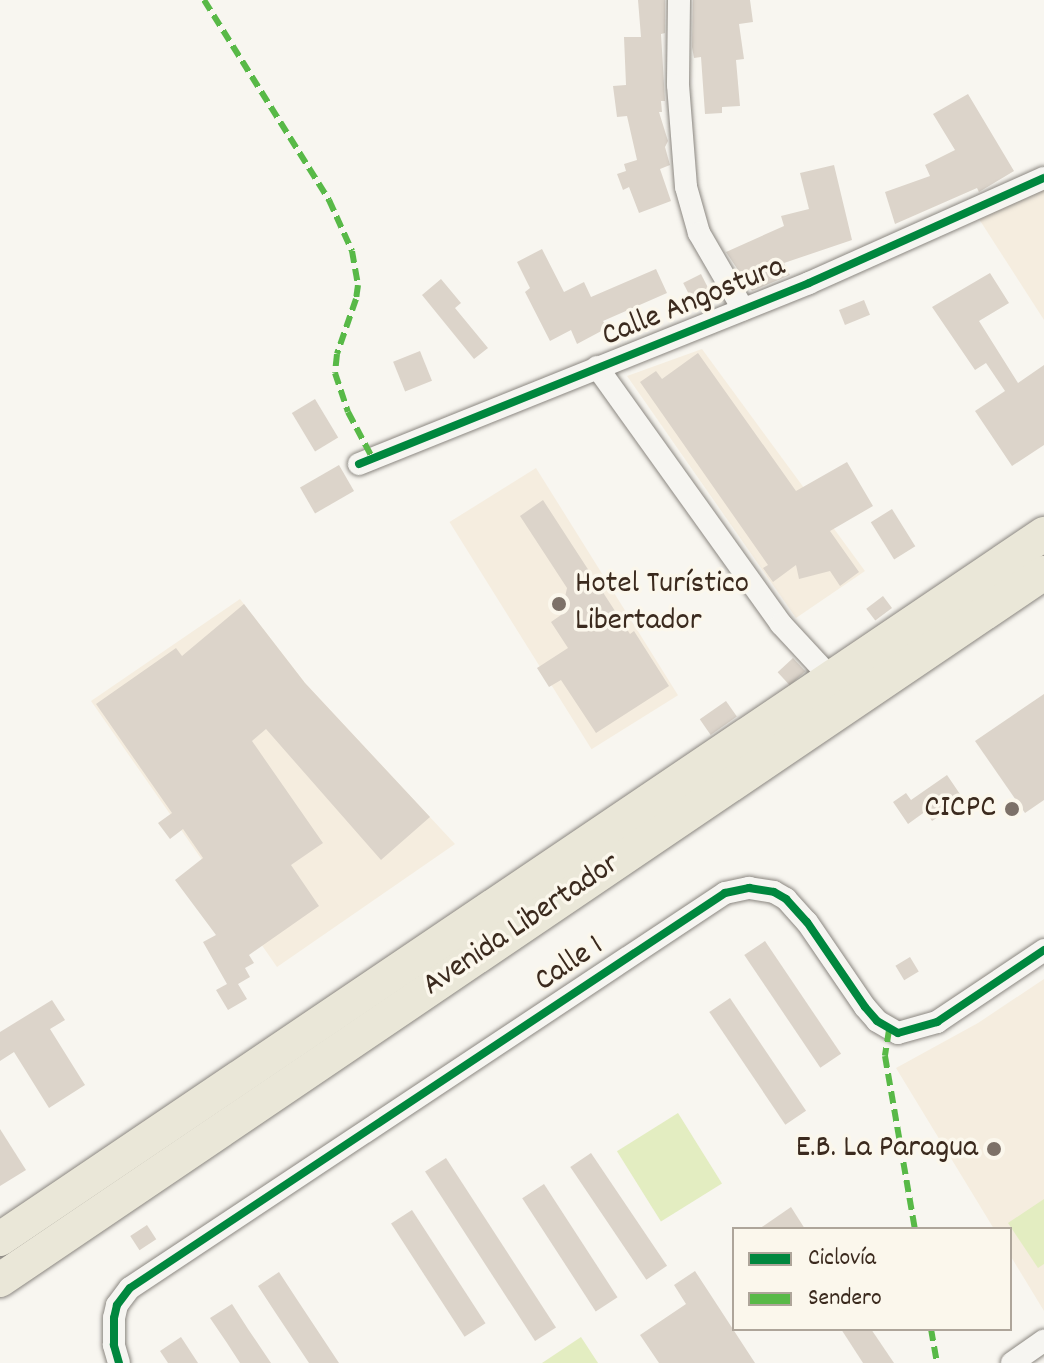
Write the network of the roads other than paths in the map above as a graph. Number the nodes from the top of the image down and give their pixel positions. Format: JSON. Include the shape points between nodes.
{"nodes":[{"id":1,"x":679,"y":0,"type":"edge"},
{"id":2,"x":1044,"y":178,"type":"edge"},
{"id":3,"x":743,"y":309,"type":"junction"},
{"id":4,"x":597,"y":367,"type":"junction"},
{"id":5,"x":359,"y":464,"type":"dead end"},
{"id":6,"x":1044,"y":535,"type":"edge"},
{"id":7,"x":1044,"y":573,"type":"edge"},
{"id":8,"x":830,"y":677,"type":"junction"},
{"id":9,"x":1044,"y":950,"type":"edge"},
{"id":10,"x":0,"y":1239,"type":"edge"},
{"id":11,"x":0,"y":1280,"type":"edge"},
{"id":12,"x":1044,"y":1341,"type":"edge"},
{"id":13,"x":119,"y":1363,"type":"edge"},
{"id":14,"x":1012,"y":1363,"type":"edge"}],
"edges":[{"from":1,"to":3,"type":"street","via":[[678,85],[686,187],[699,233]]},
{"from":2,"to":3,"type":"street","name":"Calle Angostura"},
{"from":3,"to":4,"type":"street","name":"Calle Angostura"},
{"from":4,"to":5,"type":"street","name":"Calle Angostura"},
{"from":4,"to":8,"type":"street","via":[[781,624]]},
{"from":6,"to":8,"type":"main road","name":"Avenida Libertador"},
{"from":7,"to":11,"type":"main road","name":"Avenida Libertador"},
{"from":8,"to":10,"type":"main road","name":"Avenida Libertador"},
{"from":9,"to":13,"type":"street","name":"Calle 1","via":[[937,1022],[898,1033],[865,1007],[786,899],[749,888],[725,893],[156,1269],[123,1295],[114,1318]]},
{"from":12,"to":14,"type":"street"}]}
